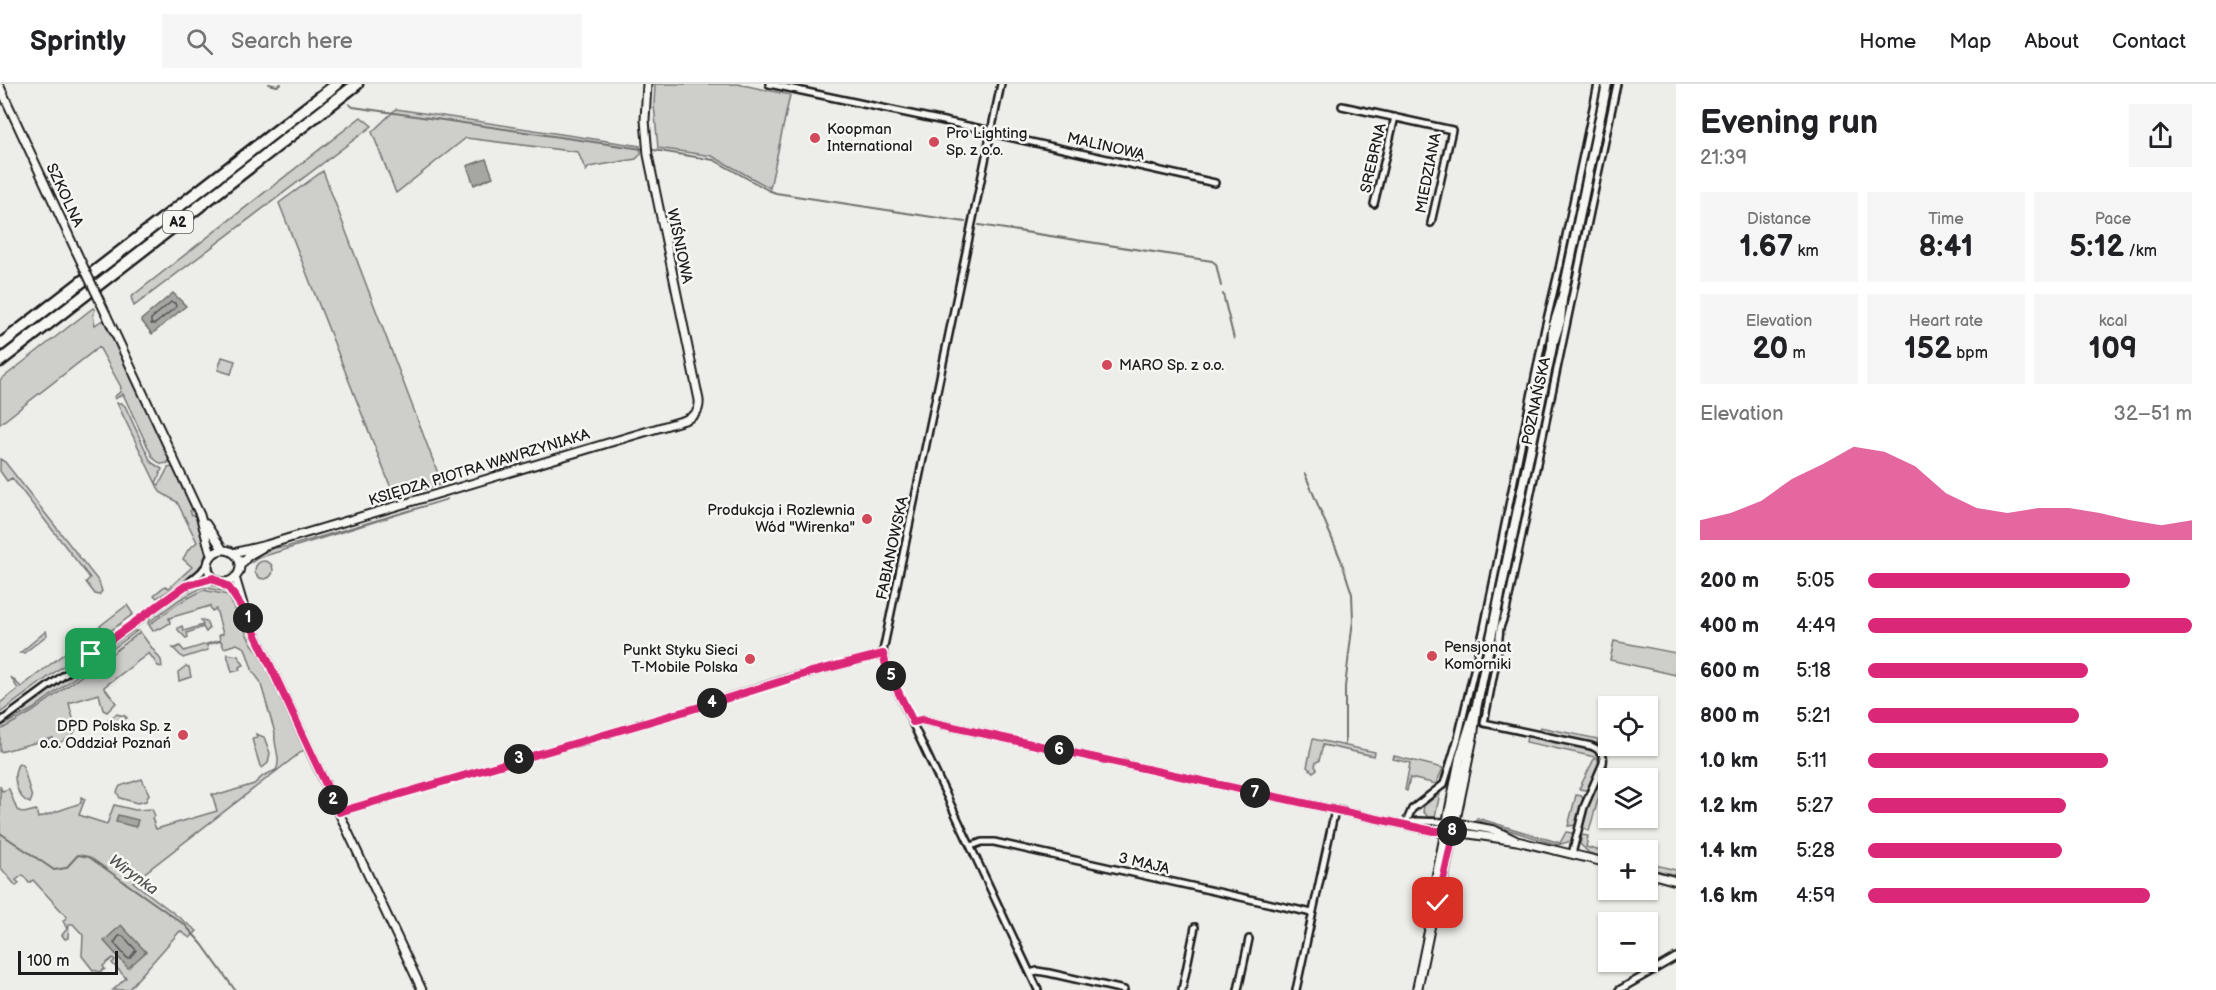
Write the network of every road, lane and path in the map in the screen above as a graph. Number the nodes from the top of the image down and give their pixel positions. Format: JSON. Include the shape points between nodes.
{"nodes":[{"id":1,"x":338,"y":84,"type":"edge"},
{"id":2,"x":357,"y":84,"type":"edge"},
{"id":3,"x":647,"y":84,"type":"edge"},
{"id":4,"x":769,"y":84,"type":"edge"},
{"id":5,"x":1001,"y":84,"type":"edge"},
{"id":6,"x":1598,"y":84,"type":"edge"},
{"id":7,"x":1607,"y":84,"type":"edge"},
{"id":8,"x":1617,"y":84,"type":"edge"},
{"id":9,"x":0,"y":87,"type":"edge"},
{"id":10,"x":1342,"y":106,"type":"dead end"},
{"id":11,"x":1395,"y":117,"type":"junction"},
{"id":12,"x":991,"y":132,"type":"junction"},
{"id":13,"x":1215,"y":183,"type":"dead end"},
{"id":14,"x":1374,"y":204,"type":"dead end"},
{"id":15,"x":1431,"y":222,"type":"dead end"},
{"id":16,"x":0,"y":345,"type":"edge"},
{"id":17,"x":0,"y":361,"type":"edge"},
{"id":18,"x":698,"y":412,"type":"joint"},
{"id":19,"x":200,"y":515,"type":"junction"},
{"id":20,"x":267,"y":545,"type":"junction"},
{"id":21,"x":223,"y":550,"type":"junction"},
{"id":22,"x":233,"y":553,"type":"junction"},
{"id":23,"x":210,"y":559,"type":"junction"},
{"id":24,"x":240,"y":566,"type":"junction"},
{"id":25,"x":235,"y":577,"type":"junction"},
{"id":26,"x":213,"y":578,"type":"junction"},
{"id":27,"x":222,"y":582,"type":"junction"},
{"id":28,"x":185,"y":586,"type":"junction"},
{"id":29,"x":245,"y":612,"type":"junction"},
{"id":30,"x":883,"y":654,"type":"junction"},
{"id":31,"x":0,"y":722,"type":"edge"},
{"id":32,"x":913,"y":722,"type":"junction"},
{"id":33,"x":1335,"y":810,"type":"junction"},
{"id":34,"x":339,"y":812,"type":"junction"},
{"id":35,"x":1451,"y":822,"type":"junction"},
{"id":36,"x":1405,"y":825,"type":"junction"},
{"id":37,"x":1449,"y":831,"type":"junction"},
{"id":38,"x":1517,"y":841,"type":"junction"},
{"id":39,"x":970,"y":846,"type":"junction"},
{"id":40,"x":1572,"y":854,"type":"junction"},
{"id":41,"x":1598,"y":860,"type":"edge"},
{"id":42,"x":1658,"y":876,"type":"edge"},
{"id":43,"x":1676,"y":881,"type":"edge"},
{"id":44,"x":1312,"y":913,"type":"junction"},
{"id":45,"x":1195,"y":927,"type":"dead end"},
{"id":46,"x":1249,"y":939,"type":"dead end"},
{"id":47,"x":1676,"y":957,"type":"edge"},
{"id":48,"x":1030,"y":973,"type":"junction"},
{"id":49,"x":422,"y":990,"type":"edge"},
{"id":50,"x":1038,"y":990,"type":"edge"},
{"id":51,"x":1124,"y":990,"type":"edge"},
{"id":52,"x":1182,"y":990,"type":"edge"},
{"id":53,"x":1238,"y":990,"type":"edge"},
{"id":54,"x":1296,"y":990,"type":"edge"},
{"id":55,"x":1417,"y":990,"type":"edge"},
{"id":56,"x":1619,"y":990,"type":"edge"}],
"edges":[{"from":1,"to":16,"type":"highway","number":"A2"},
{"from":2,"to":17,"type":"highway","number":"A2"},
{"from":3,"to":18,"type":"street","name":"WIŚNIOWA","via":[[648,155],[699,400]]},
{"from":4,"to":12,"type":"street","name":"MALINOWA"},
{"from":5,"to":12,"type":"street","name":"FABIANOWSKA"},
{"from":6,"to":36,"type":"street","name":"POZNAŃSKA","via":[[1479,650],[1448,775],[1440,789],[1412,809]]},
{"from":7,"to":35,"type":"main road","name":"POZNAŃSKA","via":[[1473,735]]},
{"from":8,"to":40,"type":"street","name":"POZNAŃSKA","via":[[1500,628],[1484,723],[1591,747],[1602,753],[1604,763],[1584,807]]},
{"from":9,"to":19,"type":"street","name":"SZKOLNA","bridge":true},
{"from":10,"to":11,"type":"street","name":"MIEDZIANA"},
{"from":11,"to":14,"type":"street","name":"SREBRNA"},
{"from":11,"to":15,"type":"street","name":"MIEDZIANA","via":[[1452,130]]},
{"from":12,"to":13,"type":"street","name":"MALINOWA"},
{"from":12,"to":30,"type":"street","name":"FABIANOWSKA"},
{"from":18,"to":20,"type":"street","name":"KSIĘDZA PIOTRA WAWRZYNIAKA","via":[[685,420]]},
{"from":19,"to":21,"type":"street"},
{"from":19,"to":23,"type":"street"},
{"from":20,"to":22,"type":"street","name":"KSIĘDZA PIOTRA WAWRZYNIAKA"},
{"from":20,"to":24,"type":"street","name":"KSIĘDZA PIOTRA WAWRZYNIAKA"},
{"from":21,"to":22,"type":"street"},
{"from":21,"to":23,"type":"street"},
{"from":22,"to":24,"type":"street"},
{"from":23,"to":26,"type":"street","via":[[208,571]]},
{"from":23,"to":28,"type":"street"},
{"from":24,"to":25,"type":"street"},
{"from":25,"to":27,"type":"street"},
{"from":25,"to":29,"type":"street"},
{"from":26,"to":27,"type":"street"},
{"from":26,"to":28,"type":"street"},
{"from":27,"to":29,"type":"street"},
{"from":28,"to":31,"type":"street"},
{"from":29,"to":34,"type":"street"},
{"from":30,"to":32,"type":"street"},
{"from":30,"to":34,"type":"street"},
{"from":32,"to":33,"type":"street","via":[[921,720]]},
{"from":32,"to":39,"type":"street"},
{"from":33,"to":36,"type":"street"},
{"from":33,"to":44,"type":"street"},
{"from":34,"to":49,"type":"street"},
{"from":35,"to":36,"type":"street","via":[[1417,821]]},
{"from":35,"to":37,"type":"main road","name":"POZNAŃSKA"},
{"from":35,"to":38,"type":"street","via":[[1494,830]]},
{"from":36,"to":37,"type":"street"},
{"from":37,"to":38,"type":"street"},
{"from":37,"to":55,"type":"main road","name":"POZNAŃSKA","via":[[1432,900]]},
{"from":38,"to":40,"type":"street"},
{"from":39,"to":44,"type":"street","name":"3 MAJA","via":[[994,842]]},
{"from":39,"to":48,"type":"street"},
{"from":40,"to":41,"type":"street"},
{"from":42,"to":43,"type":"street"},
{"from":44,"to":54,"type":"street"},
{"from":45,"to":52,"type":"street"},
{"from":46,"to":53,"type":"street"},
{"from":47,"to":56,"type":"street"},
{"from":48,"to":50,"type":"street"},
{"from":48,"to":51,"type":"street","via":[[1049,973]]}]}
